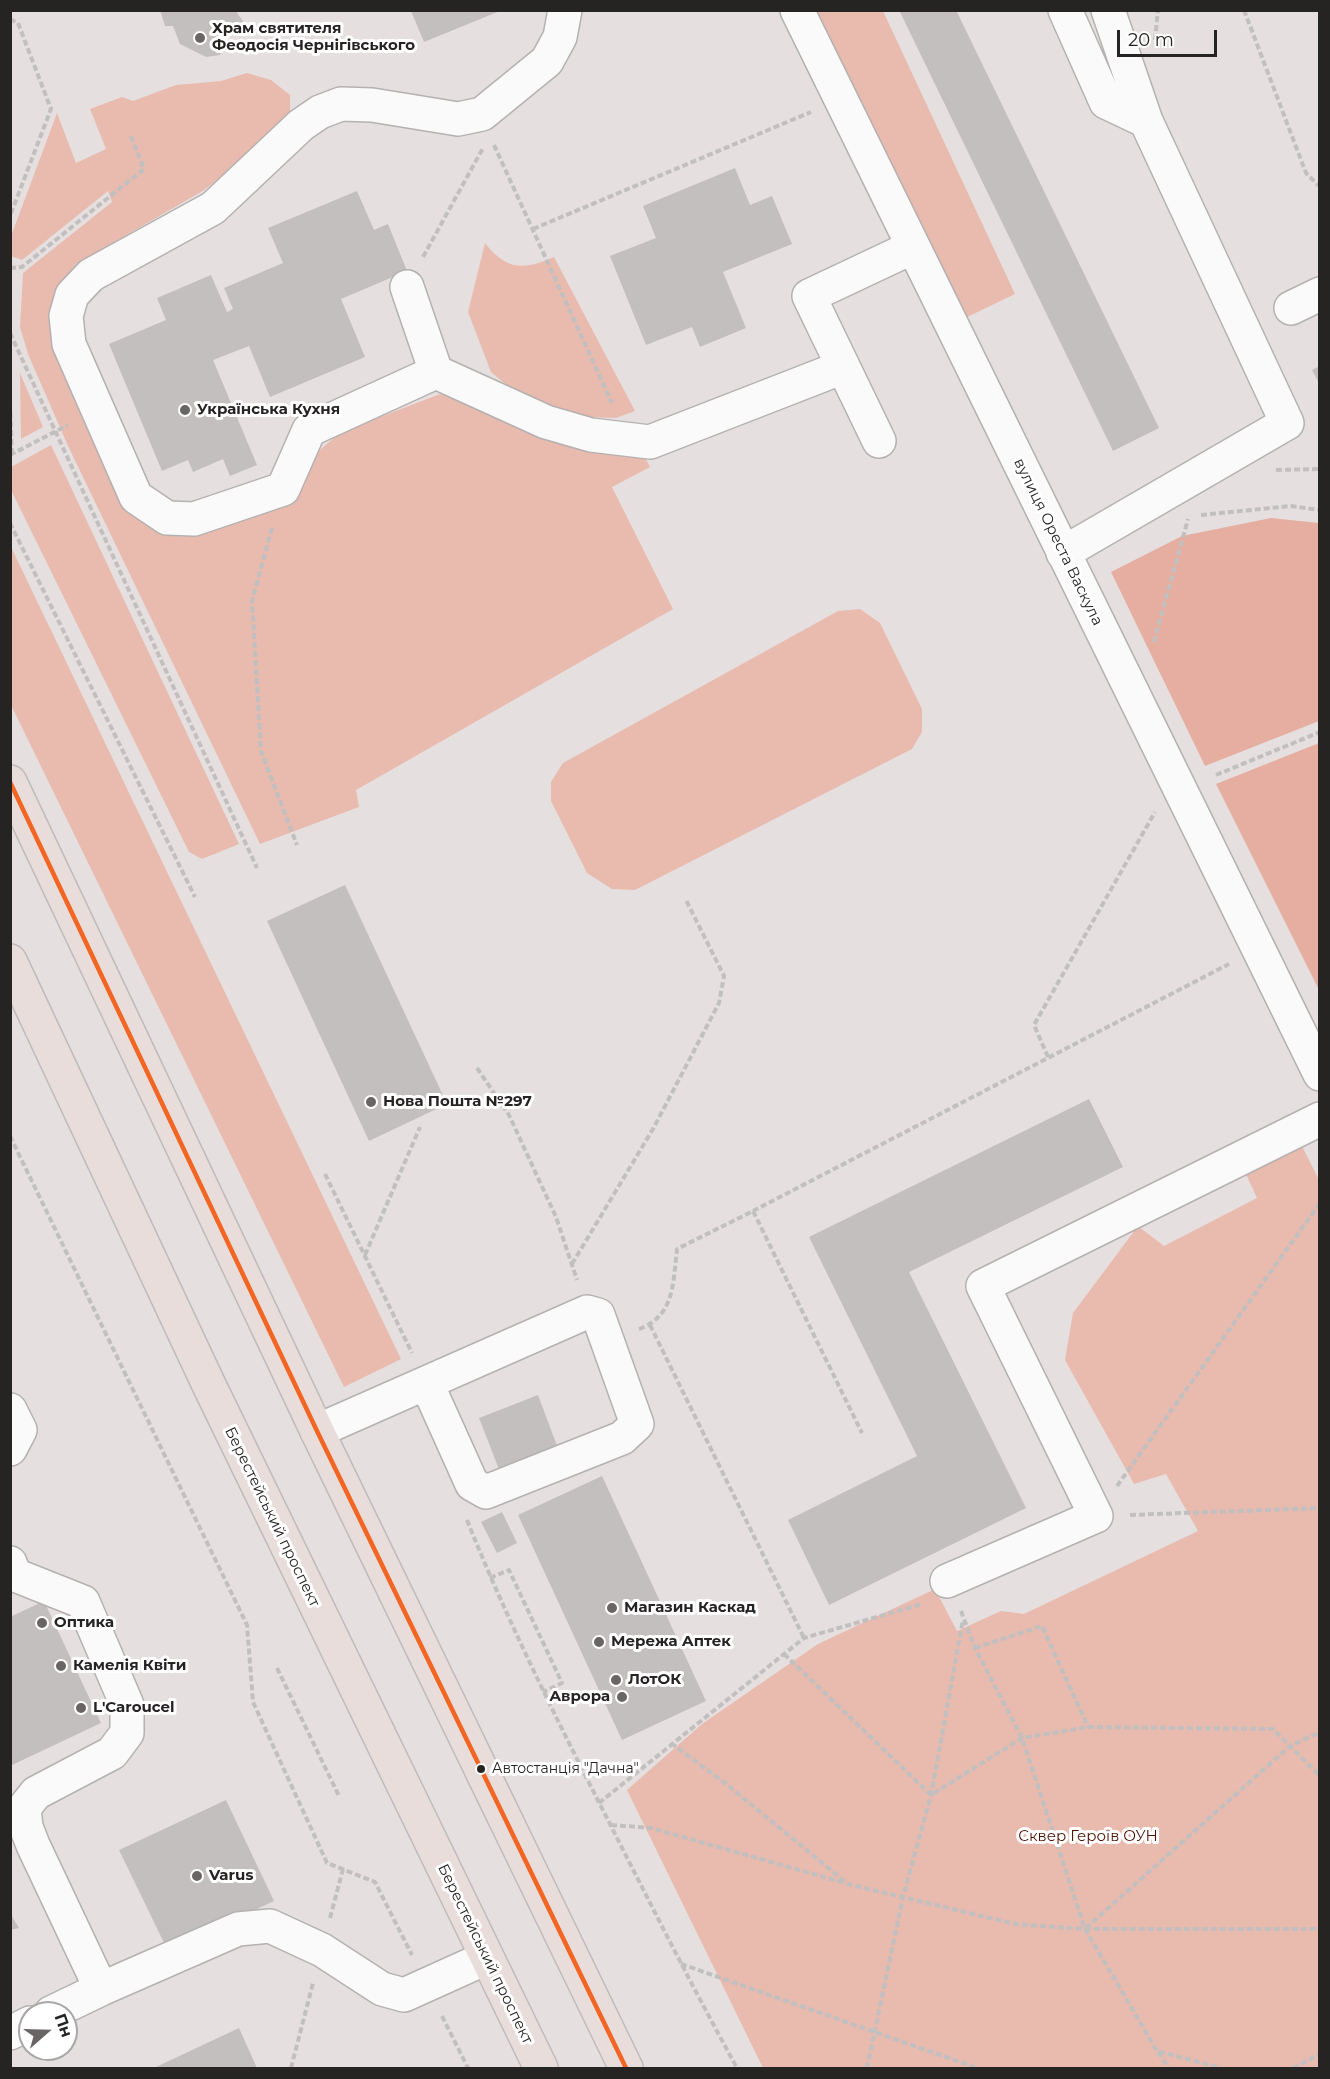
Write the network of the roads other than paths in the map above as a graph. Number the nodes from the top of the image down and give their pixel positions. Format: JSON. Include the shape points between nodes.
{"nodes":[{"id":1,"x":565,"y":10,"type":"edge"},
{"id":2,"x":797,"y":10,"type":"edge"},
{"id":3,"x":1065,"y":10,"type":"edge"},
{"id":4,"x":1108,"y":10,"type":"edge"},
{"id":5,"x":1146,"y":121,"type":"junction"},
{"id":6,"x":913,"y":247,"type":"junction"},
{"id":7,"x":407,"y":287,"type":"road end"},
{"id":8,"x":843,"y":367,"type":"junction"},
{"id":9,"x":436,"y":372,"type":"junction"},
{"id":10,"x":879,"y":441,"type":"dead end"},
{"id":11,"x":1063,"y":553,"type":"junction"},
{"id":12,"x":10,"y":782,"type":"edge"},
{"id":13,"x":10,"y":962,"type":"edge"},
{"id":14,"x":1320,"y":1074,"type":"edge"},
{"id":15,"x":1320,"y":1119,"type":"edge"},
{"id":16,"x":427,"y":1384,"type":"junction"},
{"id":17,"x":10,"y":1410,"type":"edge"},
{"id":18,"x":317,"y":1431,"type":"junction"},
{"id":19,"x":10,"y":1449,"type":"edge"},
{"id":20,"x":12,"y":1572,"type":"edge"},
{"id":21,"x":951,"y":1588,"type":"road end"},
{"id":22,"x":486,"y":1958,"type":"junction"},
{"id":23,"x":101,"y":1989,"type":"junction"},
{"id":24,"x":76,"y":2001,"type":"edge"},
{"id":25,"x":541,"y":2068,"type":"edge"},
{"id":26,"x":626,"y":2068,"type":"edge"}],
"edges":[{"from":1,"to":9,"type":"street","via":[[560,37],[547,61],[486,125],[372,105],[341,104],[320,112],[301,125],[213,208],[92,274],[72,295],[66,316],[69,345],[136,497],[167,518],[194,519],[283,489],[309,430]]},
{"from":2,"to":6,"type":"street","name":"вулиця Ореста Васкула"},
{"from":3,"to":5,"type":"street","via":[[1106,102]]},
{"from":4,"to":5,"type":"street"},
{"from":5,"to":11,"type":"street","via":[[1287,423]]},
{"from":6,"to":8,"type":"street","via":[[809,296]]},
{"from":6,"to":11,"type":"street","name":"вулиця Ореста Васкула"},
{"from":7,"to":9,"type":"street"},
{"from":8,"to":9,"type":"street","via":[[650,442],[591,435],[546,422]]},
{"from":8,"to":10,"type":"street"},
{"from":11,"to":14,"type":"street","name":"вулиця Ореста Васкула"},
{"from":12,"to":18,"type":"highway"},
{"from":13,"to":22,"type":"highway","name":"Берестейський проспект"},
{"from":15,"to":21,"type":"street","via":[[983,1286],[1096,1516]]},
{"from":16,"to":16,"type":"street","via":[[586,1312],[598,1315],[637,1424],[622,1438],[486,1492],[472,1484]]},
{"from":16,"to":18,"type":"street"},
{"from":17,"to":19,"type":"street","via":[[20,1430]]},
{"from":18,"to":26,"type":"highway"},
{"from":20,"to":23,"type":"street","via":[[83,1602],[128,1705],[127,1732],[112,1753],[36,1793],[24,1808],[33,1845]]},
{"from":22,"to":23,"type":"street","via":[[404,1995],[382,1989],[322,1950],[270,1926],[238,1929]]},
{"from":22,"to":25,"type":"highway","name":"Берестейський проспект"},
{"from":23,"to":24,"type":"street"}]}
